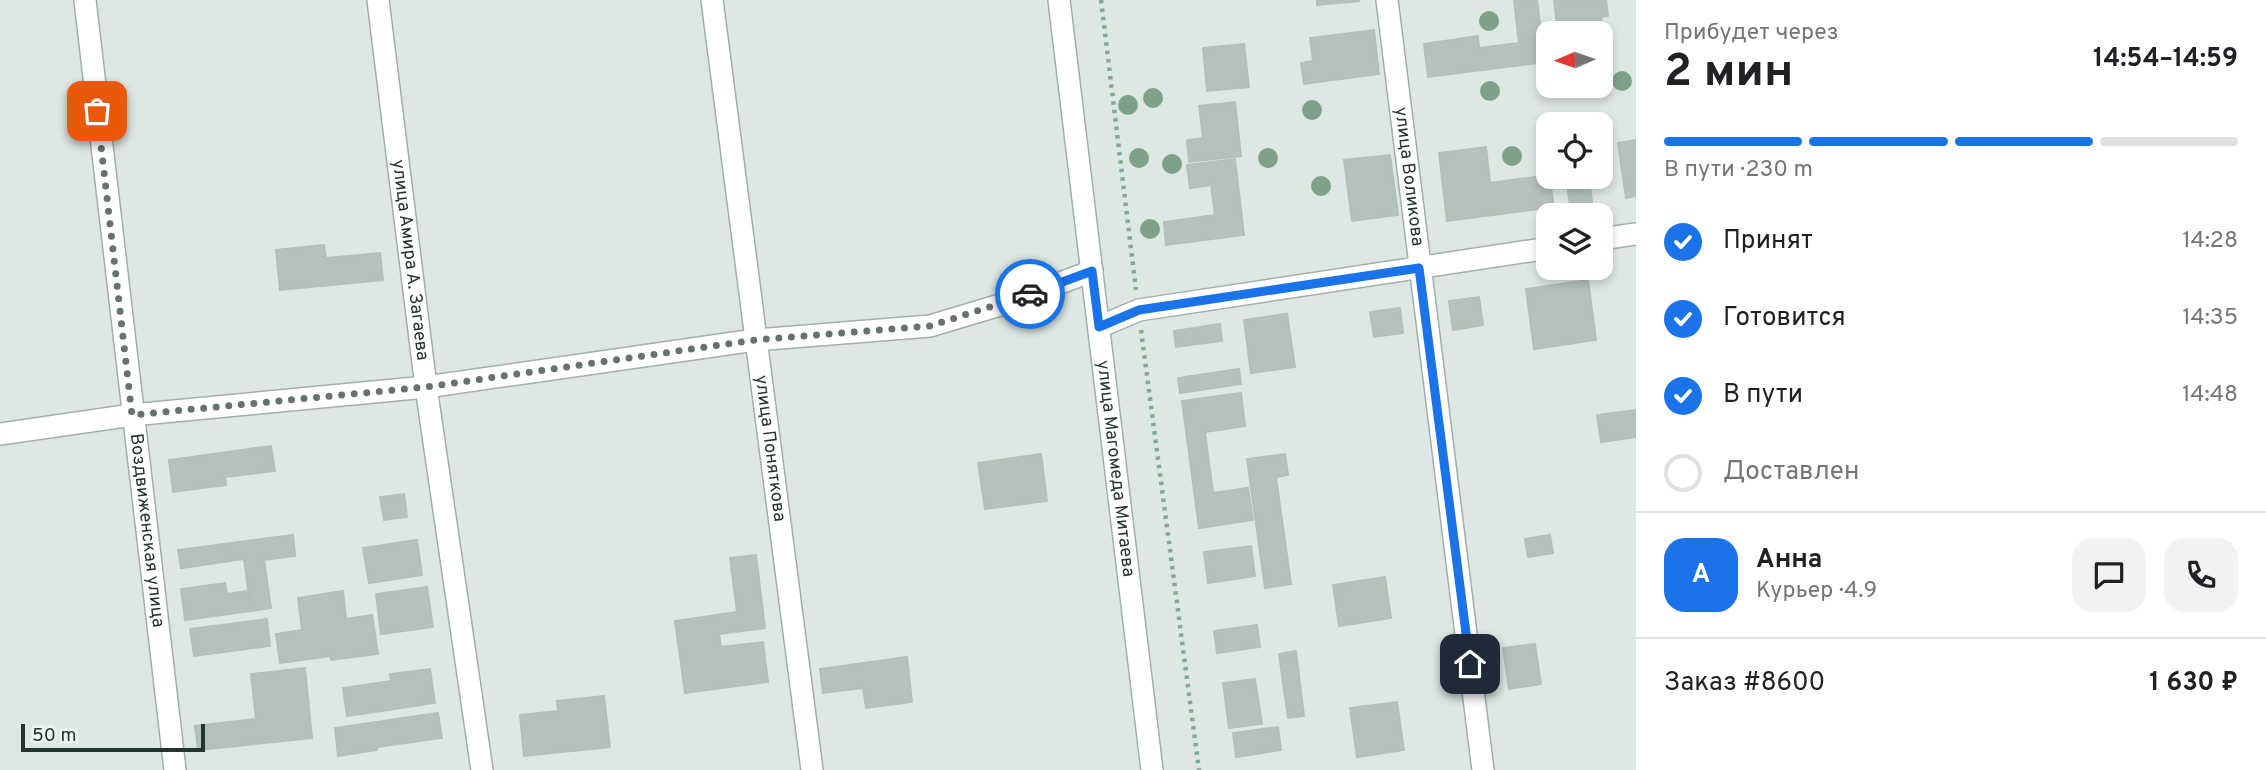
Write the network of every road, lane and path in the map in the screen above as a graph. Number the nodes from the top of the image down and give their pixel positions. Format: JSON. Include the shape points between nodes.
{"nodes":[{"id":1,"x":85,"y":0,"type":"edge"},
{"id":2,"x":378,"y":0,"type":"edge"},
{"id":3,"x":712,"y":0,"type":"edge"},
{"id":4,"x":1059,"y":0,"type":"edge"},
{"id":5,"x":1101,"y":0,"type":"edge"},
{"id":6,"x":1387,"y":0,"type":"edge"},
{"id":7,"x":1636,"y":233,"type":"edge"},
{"id":8,"x":1613,"y":237,"type":"edge"},
{"id":9,"x":1536,"y":249,"type":"edge"},
{"id":10,"x":1419,"y":268,"type":"junction"},
{"id":11,"x":1092,"y":271,"type":"junction"},
{"id":12,"x":1139,"y":310,"type":"junction"},
{"id":13,"x":1099,"y":327,"type":"junction"},
{"id":14,"x":755,"y":340,"type":"junction"},
{"id":15,"x":426,"y":387,"type":"junction"},
{"id":16,"x":132,"y":415,"type":"junction"},
{"id":17,"x":0,"y":434,"type":"edge"},
{"id":18,"x":175,"y":770,"type":"edge"},
{"id":19,"x":482,"y":770,"type":"edge"},
{"id":20,"x":812,"y":770,"type":"edge"},
{"id":21,"x":1152,"y":770,"type":"edge"},
{"id":22,"x":1199,"y":770,"type":"edge"},
{"id":23,"x":1483,"y":770,"type":"edge"}],
"edges":[{"from":1,"to":16,"type":"street","name":"Воздвиженская улица"},
{"from":2,"to":15,"type":"street","name":"улица Амира А. Загаева"},
{"from":3,"to":14,"type":"street","name":"улица Поняткова"},
{"from":4,"to":11,"type":"street","name":"улица Магомеда Митаева"},
{"from":5,"to":12,"type":"path"},
{"from":6,"to":10,"type":"street","name":"улица Воликова"},
{"from":7,"to":8,"type":"street"},
{"from":9,"to":10,"type":"street"},
{"from":10,"to":12,"type":"street"},
{"from":10,"to":23,"type":"street","name":"улица Воликова"},
{"from":11,"to":13,"type":"street","name":"улица Магомеда Митаева"},
{"from":11,"to":14,"type":"street","via":[[930,326]]},
{"from":12,"to":13,"type":"street"},
{"from":12,"to":22,"type":"path"},
{"from":13,"to":21,"type":"street","name":"улица Магомеда Митаева"},
{"from":14,"to":15,"type":"street"},
{"from":14,"to":20,"type":"street","name":"улица Поняткова"},
{"from":15,"to":16,"type":"street"},
{"from":15,"to":19,"type":"street","name":"улица Амира А. Загаева"},
{"from":16,"to":17,"type":"street"},
{"from":16,"to":18,"type":"street","name":"Воздвиженская улица"}]}
